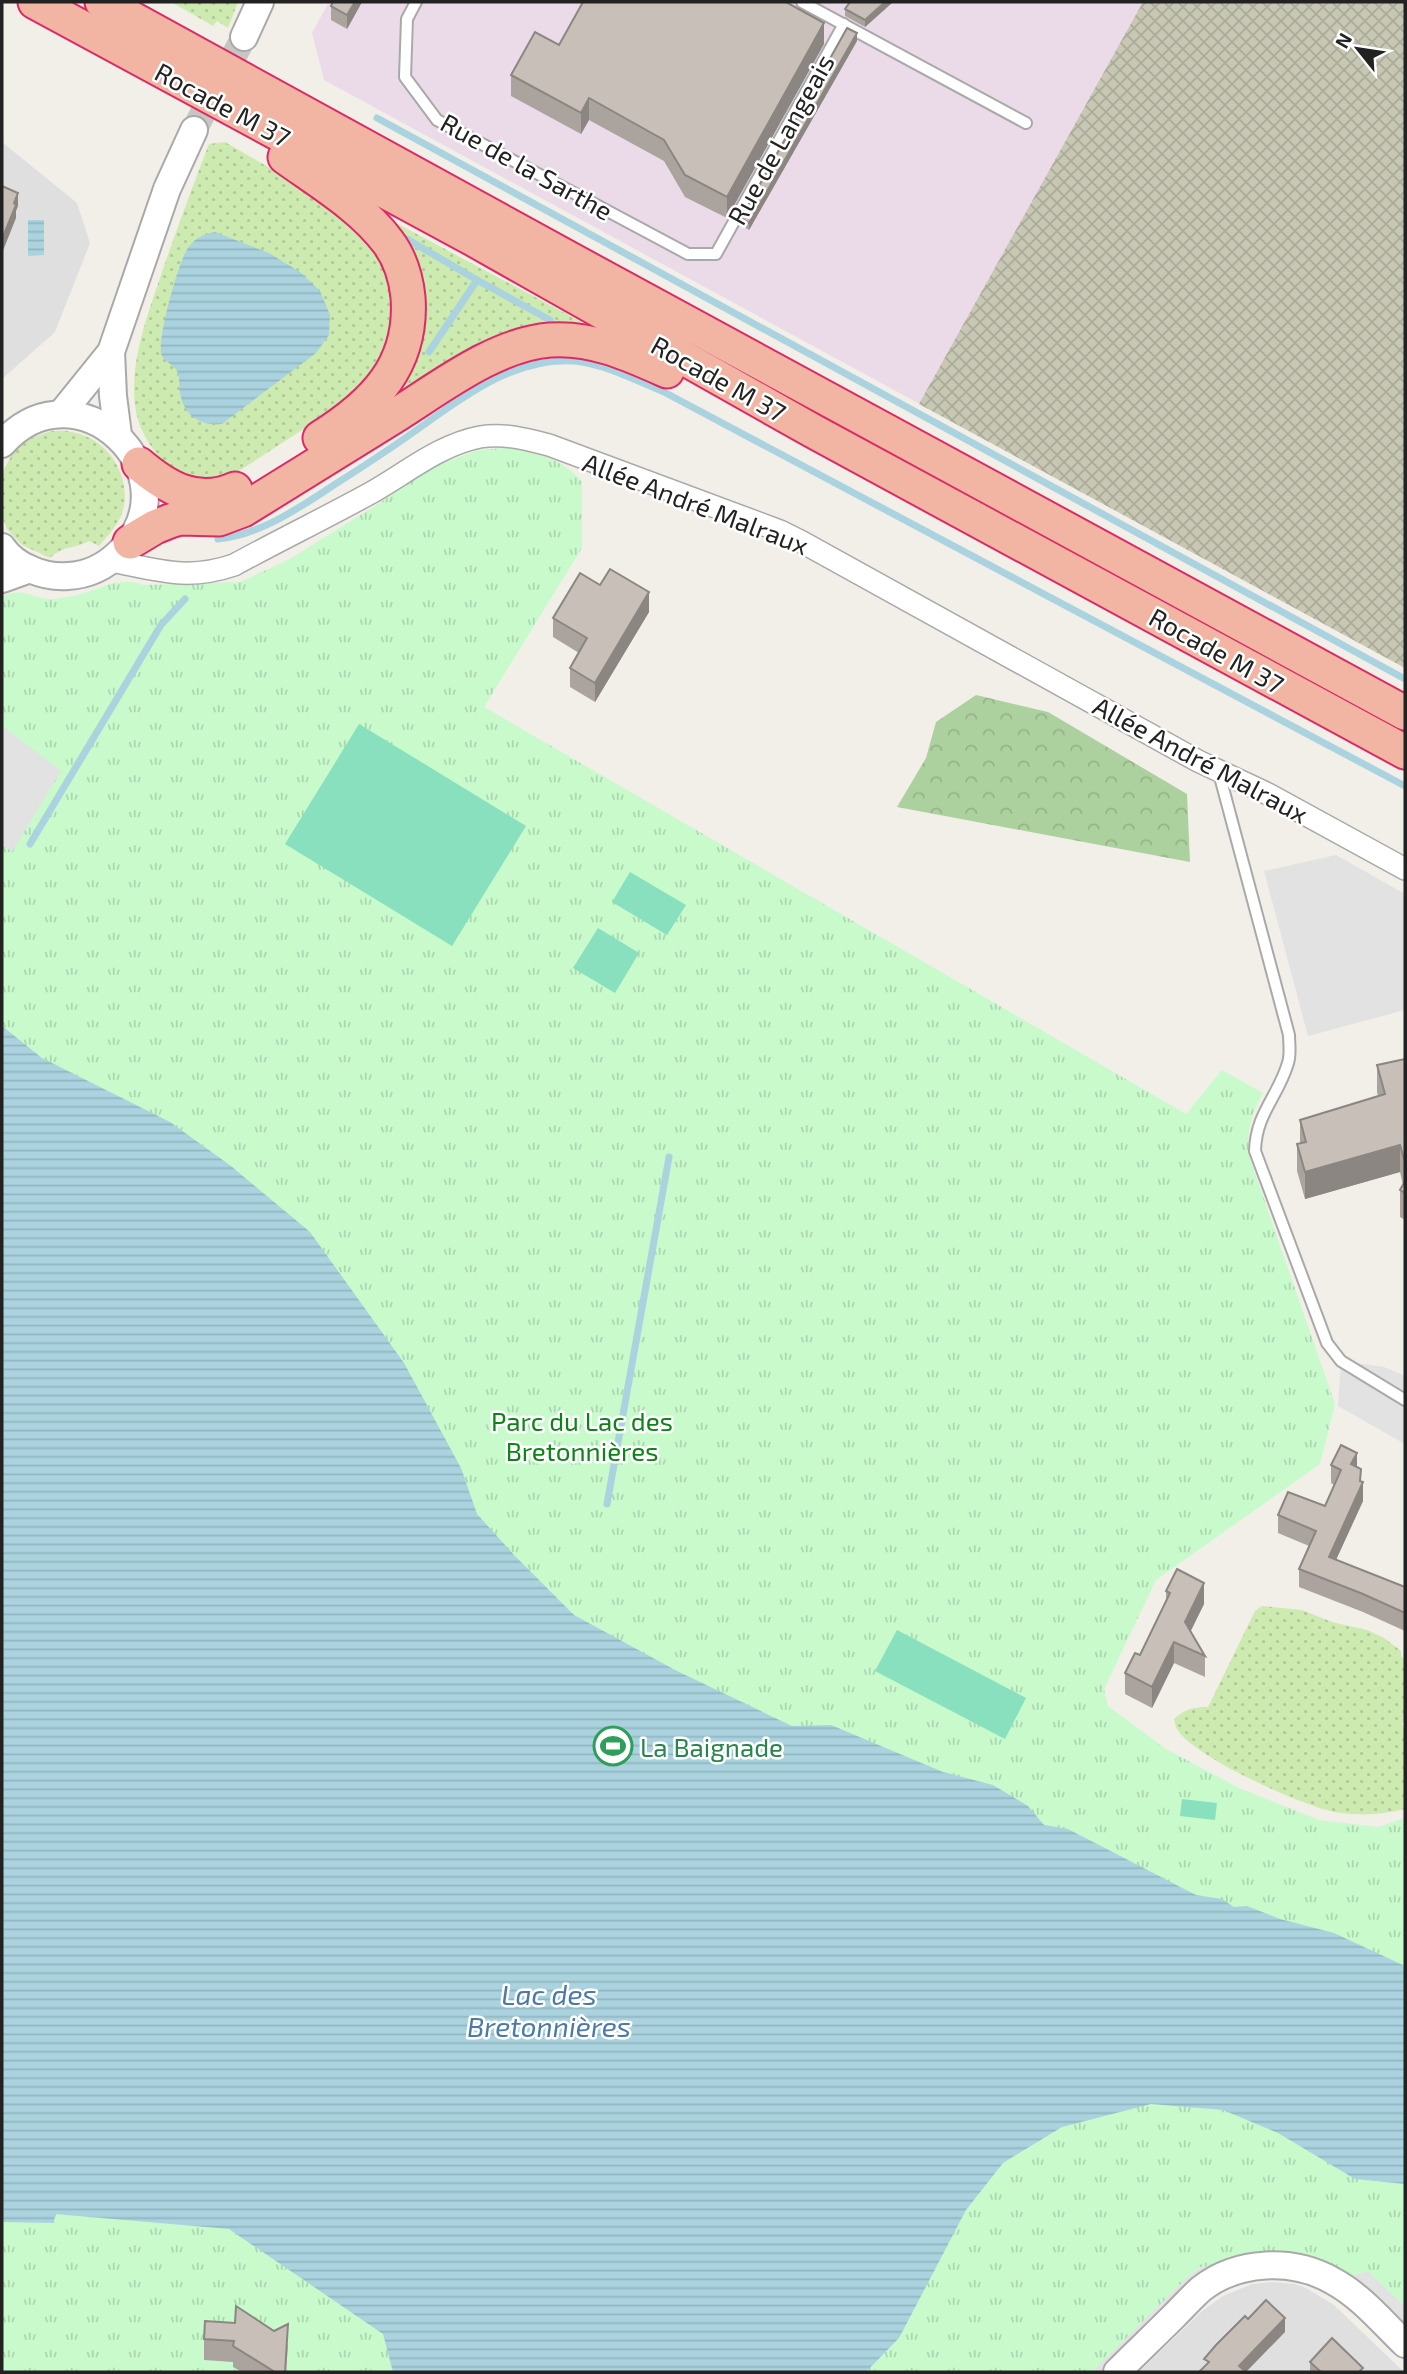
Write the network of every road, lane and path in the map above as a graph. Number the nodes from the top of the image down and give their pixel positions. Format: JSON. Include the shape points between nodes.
{"nodes":[{"id":1,"x":35,"y":2,"type":"edge"},
{"id":2,"x":102,"y":2,"type":"edge"},
{"id":3,"x":145,"y":2,"type":"edge"},
{"id":4,"x":260,"y":2,"type":"edge"},
{"id":5,"x":416,"y":2,"type":"edge"},
{"id":6,"x":802,"y":2,"type":"edge"},
{"id":7,"x":844,"y":24,"type":"junction"},
{"id":8,"x":244,"y":37,"type":"tunnel mouth"},
{"id":9,"x":213,"y":61,"type":"junction"},
{"id":10,"x":248,"y":117,"type":"junction"},
{"id":11,"x":1026,"y":124,"type":"dead end"},
{"id":12,"x":194,"y":130,"type":"tunnel mouth"},
{"id":13,"x":716,"y":254,"type":"joint"},
{"id":14,"x":111,"y":352,"type":"junction"},
{"id":15,"x":61,"y":414,"type":"junction"},
{"id":16,"x":813,"y":431,"type":"junction"},
{"id":17,"x":118,"y":435,"type":"junction"},
{"id":18,"x":2,"y":444,"type":"edge"},
{"id":19,"x":139,"y":464,"type":"junction"},
{"id":20,"x":2,"y":547,"type":"edge"},
{"id":21,"x":120,"y":552,"type":"junction"},
{"id":22,"x":30,"y":569,"type":"junction"},
{"id":23,"x":2,"y":579,"type":"edge"},
{"id":24,"x":1405,"y":713,"type":"edge"},
{"id":25,"x":1405,"y":752,"type":"edge"},
{"id":26,"x":1218,"y":770,"type":"junction"},
{"id":27,"x":1405,"y":869,"type":"edge"},
{"id":28,"x":1405,"y":1400,"type":"edge"},
{"id":29,"x":1405,"y":2344,"type":"edge"},
{"id":30,"x":1117,"y":2372,"type":"edge"}],
"edges":[{"from":1,"to":10,"type":"highway","name":"Rocade M 37"},
{"from":2,"to":9,"type":"highway","name":"Rocade M 37"},
{"from":3,"to":9,"type":"highway","via":[[177,22]]},
{"from":4,"to":8,"type":"street"},
{"from":5,"to":13,"type":"lane","name":"Rue de la Sarthe","via":[[407,19],[405,77],[436,120],[688,254]]},
{"from":6,"to":7,"type":"lane"},
{"from":7,"to":11,"type":"lane"},
{"from":7,"to":13,"type":"lane","name":"Rue de Langeais"},
{"from":9,"to":24,"type":"highway","name":"Rocade M 37"},
{"from":10,"to":16,"type":"highway","name":"Rocade M 37"},
{"from":10,"to":19,"type":"highway","via":[[277,151],[350,204],[390,243],[407,285],[402,352],[384,384],[340,425],[230,491],[208,496],[183,492]]},
{"from":12,"to":14,"type":"street","via":[[167,189]]},
{"from":14,"to":15,"type":"street"},
{"from":14,"to":17,"type":"street"},
{"from":15,"to":17,"type":"street","via":[[92,419]]},
{"from":15,"to":18,"type":"street","via":[[35,419],[12,432]]},
{"from":16,"to":21,"type":"highway","via":[[627,353],[600,344],[548,340],[486,361],[243,510],[219,519],[170,521]]},
{"from":16,"to":25,"type":"highway","name":"Rocade M 37"},
{"from":17,"to":19,"type":"street"},
{"from":19,"to":21,"type":"street","via":[[145,491],[142,518]]},
{"from":20,"to":22,"type":"street"},
{"from":21,"to":22,"type":"street","via":[[91,572],[45,575]]},
{"from":21,"to":26,"type":"street","name":"Allée André Malraux","via":[[177,574],[214,571],[234,565],[369,494],[443,449],[483,437],[526,439],[780,531]]},
{"from":22,"to":23,"type":"street"},
{"from":26,"to":27,"type":"street","name":"Allée André Malraux"},
{"from":26,"to":28,"type":"lane","via":[[1289,1035],[1289,1060],[1256,1131],[1255,1151],[1327,1343],[1340,1361]]},
{"from":29,"to":30,"type":"street","via":[[1335,2281],[1287,2265],[1260,2266],[1236,2271],[1202,2288]]}]}
